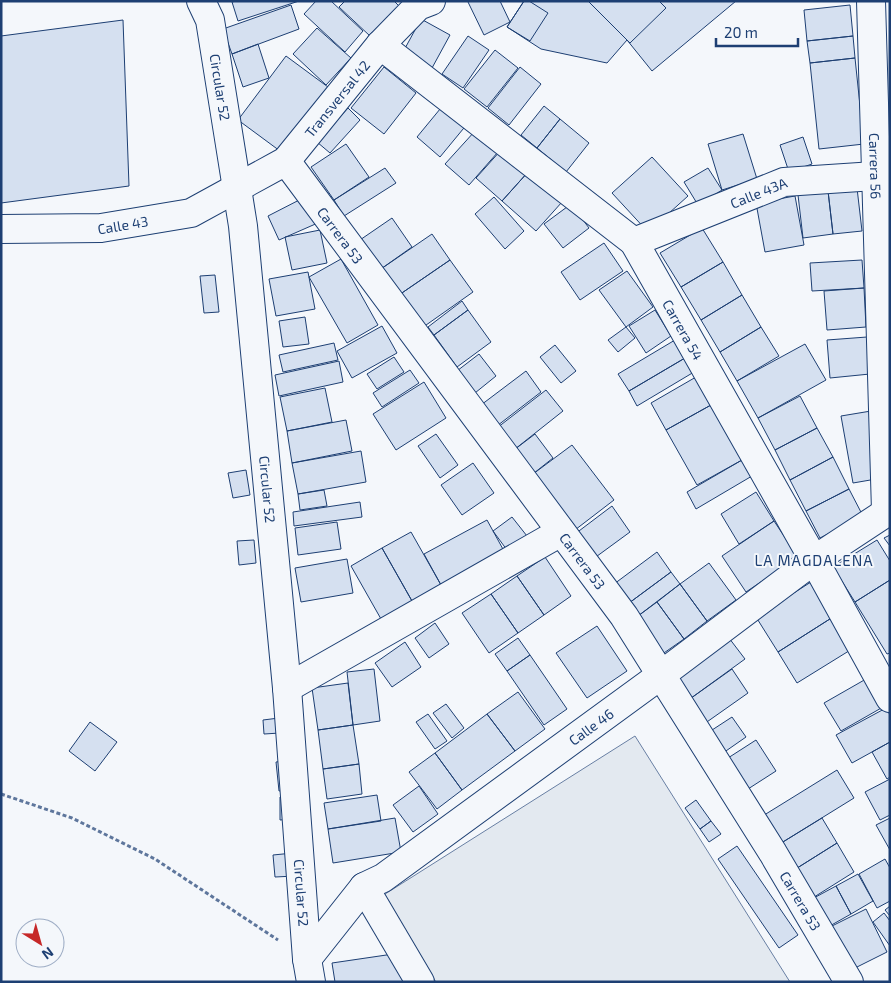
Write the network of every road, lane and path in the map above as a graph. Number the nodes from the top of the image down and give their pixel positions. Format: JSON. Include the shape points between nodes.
{"nodes":[{"id":1,"x":201,"y":1,"type":"edge"},
{"id":2,"x":431,"y":1,"type":"edge"},
{"id":3,"x":871,"y":1,"type":"edge"},
{"id":4,"x":380,"y":45,"type":"junction"},
{"id":5,"x":286,"y":161,"type":"junction"},
{"id":6,"x":883,"y":175,"type":"edge"},
{"id":7,"x":237,"y":188,"type":"junction"},
{"id":8,"x":1,"y":229,"type":"edge"},
{"id":9,"x":634,"y":242,"type":"junction"},
{"id":10,"x":888,"y":510,"type":"edge"},
{"id":11,"x":562,"y":532,"type":"junction"},
{"id":12,"x":814,"y":560,"type":"junction"},
{"id":13,"x":661,"y":675,"type":"junction"},
{"id":14,"x":286,"y":688,"type":"junction"},
{"id":15,"x":890,"y":698,"type":"edge"},
{"id":16,"x":1,"y":794,"type":"edge"},
{"id":17,"x":364,"y":887,"type":"junction"},
{"id":18,"x":309,"y":971,"type":"edge"},
{"id":19,"x":420,"y":982,"type":"edge"},
{"id":20,"x":849,"y":982,"type":"edge"}],
"edges":[{"from":1,"to":7,"type":"street","name":"Circular 52","via":[[210,20]]},
{"from":2,"to":4,"type":"street","name":"Transversal 42","via":[[418,6]]},
{"from":3,"to":6,"type":"street","name":"Carrera 56"},
{"from":4,"to":5,"type":"street","name":"Transversal 42"},
{"from":4,"to":9,"type":"street","name":"Carrera 54"},
{"from":5,"to":7,"type":"street","name":"Transversal 42"},
{"from":5,"to":11,"type":"street","name":"Carrera 53"},
{"from":6,"to":9,"type":"street","name":"Calle 43A","via":[[784,182]]},
{"from":6,"to":10,"type":"street","name":"Carrera 56"},
{"from":7,"to":8,"type":"street","name":"Calle 43","via":[[191,213],[101,228]]},
{"from":7,"to":14,"type":"street","name":"Circular 52"},
{"from":9,"to":12,"type":"street","name":"Carrera 54"},
{"from":10,"to":12,"type":"street","name":"Calle 46"},
{"from":11,"to":13,"type":"street","name":"Carrera 53","via":[[624,616]]},
{"from":11,"to":14,"type":"street"},
{"from":12,"to":13,"type":"street","name":"Calle 46"},
{"from":12,"to":15,"type":"street","name":"Carrera 54"},
{"from":13,"to":17,"type":"street","name":"Calle 46","via":[[383,878]]},
{"from":13,"to":20,"type":"street","name":"Carrera 53","via":[[773,853]]},
{"from":14,"to":18,"type":"street","name":"Circular 52"},
{"from":16,"to":18,"type":"path","via":[[72,818],[156,859]]},
{"from":17,"to":18,"type":"street","name":"Calle 46"},
{"from":17,"to":19,"type":"street"}]}
